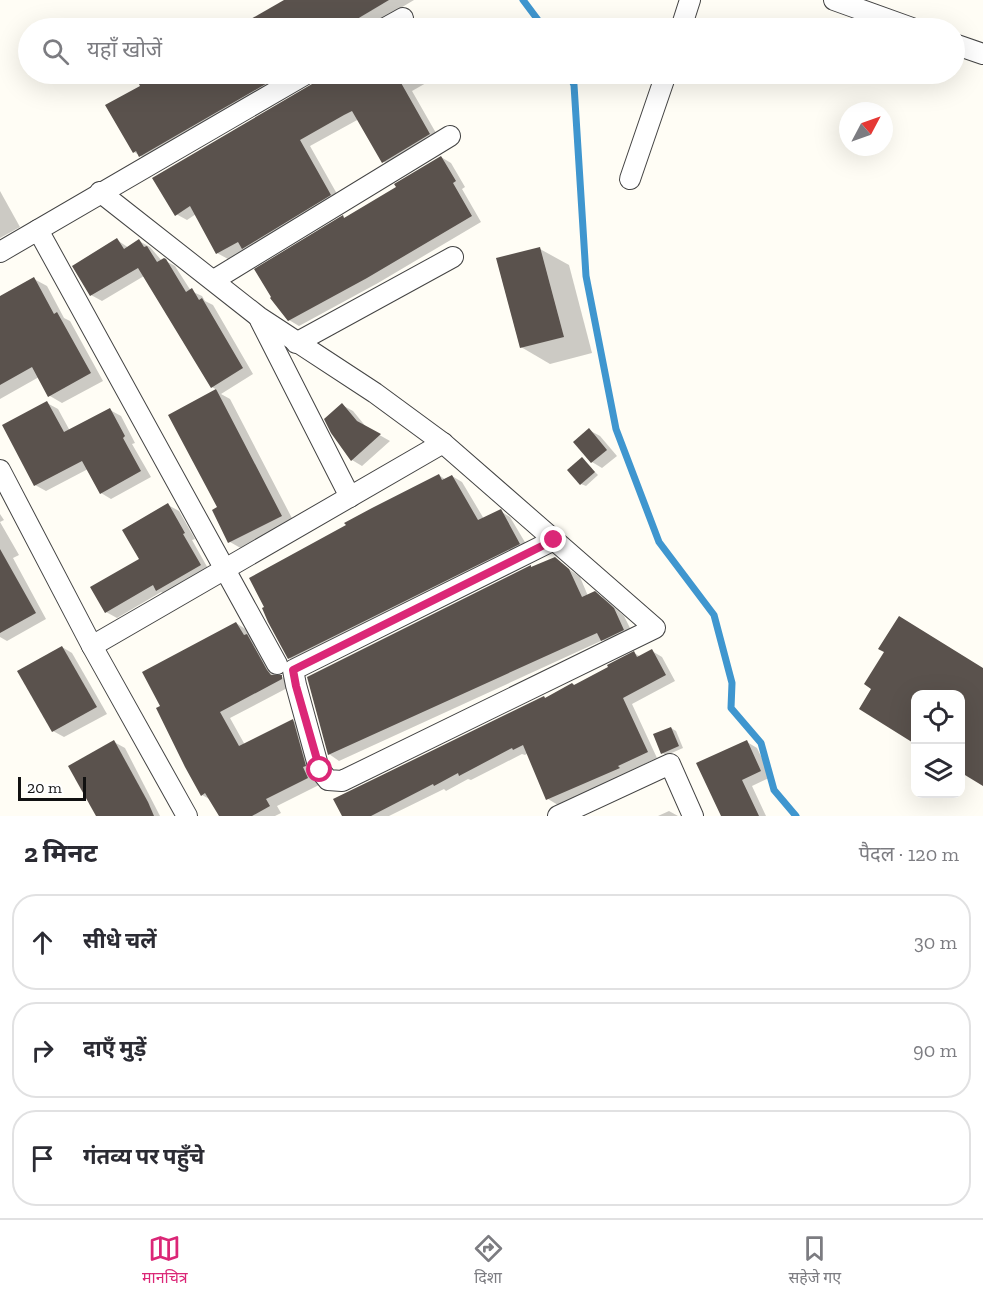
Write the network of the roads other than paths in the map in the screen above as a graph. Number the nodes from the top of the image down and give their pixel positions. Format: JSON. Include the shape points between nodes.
{"nodes":[{"id":1,"x":690,"y":0,"type":"edge"},
{"id":2,"x":834,"y":0,"type":"edge"},
{"id":3,"x":684,"y":18,"type":"edge"},
{"id":4,"x":884,"y":18,"type":"edge"},
{"id":5,"x":965,"y":48,"type":"edge"},
{"id":6,"x":983,"y":54,"type":"edge"},
{"id":7,"x":289,"y":84,"type":"edge"},
{"id":8,"x":663,"y":84,"type":"edge"},
{"id":9,"x":450,"y":136,"type":"dead end"},
{"id":10,"x":630,"y":179,"type":"dead end"},
{"id":11,"x":100,"y":192,"type":"junction"},
{"id":12,"x":38,"y":230,"type":"junction"},
{"id":13,"x":0,"y":252,"type":"edge"},
{"id":14,"x":453,"y":257,"type":"dead end"},
{"id":15,"x":214,"y":280,"type":"junction"},
{"id":16,"x":259,"y":317,"type":"junction"},
{"id":17,"x":296,"y":343,"type":"junction"},
{"id":18,"x":443,"y":443,"type":"junction"},
{"id":19,"x":0,"y":470,"type":"edge"},
{"id":20,"x":350,"y":497,"type":"junction"},
{"id":21,"x":554,"y":540,"type":"junction"},
{"id":22,"x":224,"y":568,"type":"junction"},
{"id":23,"x":92,"y":646,"type":"junction"},
{"id":24,"x":277,"y":664,"type":"dead end"},
{"id":25,"x":187,"y":816,"type":"edge"},
{"id":26,"x":558,"y":816,"type":"edge"},
{"id":27,"x":693,"y":816,"type":"edge"}],
"edges":[{"from":1,"to":3,"type":"street"},
{"from":2,"to":4,"type":"street"},
{"from":5,"to":6,"type":"street"},
{"from":7,"to":11,"type":"street"},
{"from":8,"to":10,"type":"street"},
{"from":9,"to":15,"type":"street"},
{"from":11,"to":12,"type":"street"},
{"from":11,"to":15,"type":"street"},
{"from":12,"to":13,"type":"street"},
{"from":12,"to":22,"type":"street"},
{"from":14,"to":17,"type":"street"},
{"from":15,"to":16,"type":"street"},
{"from":16,"to":17,"type":"street"},
{"from":16,"to":20,"type":"street"},
{"from":17,"to":18,"type":"street","via":[[375,393]]},
{"from":18,"to":20,"type":"street"},
{"from":18,"to":21,"type":"street"},
{"from":19,"to":23,"type":"street"},
{"from":20,"to":22,"type":"street"},
{"from":21,"to":21,"type":"street","via":[[655,628],[342,781],[328,780],[320,770],[293,670]]},
{"from":22,"to":23,"type":"street"},
{"from":22,"to":24,"type":"street"},
{"from":23,"to":25,"type":"street"},
{"from":26,"to":27,"type":"street","via":[[670,764]]}]}
